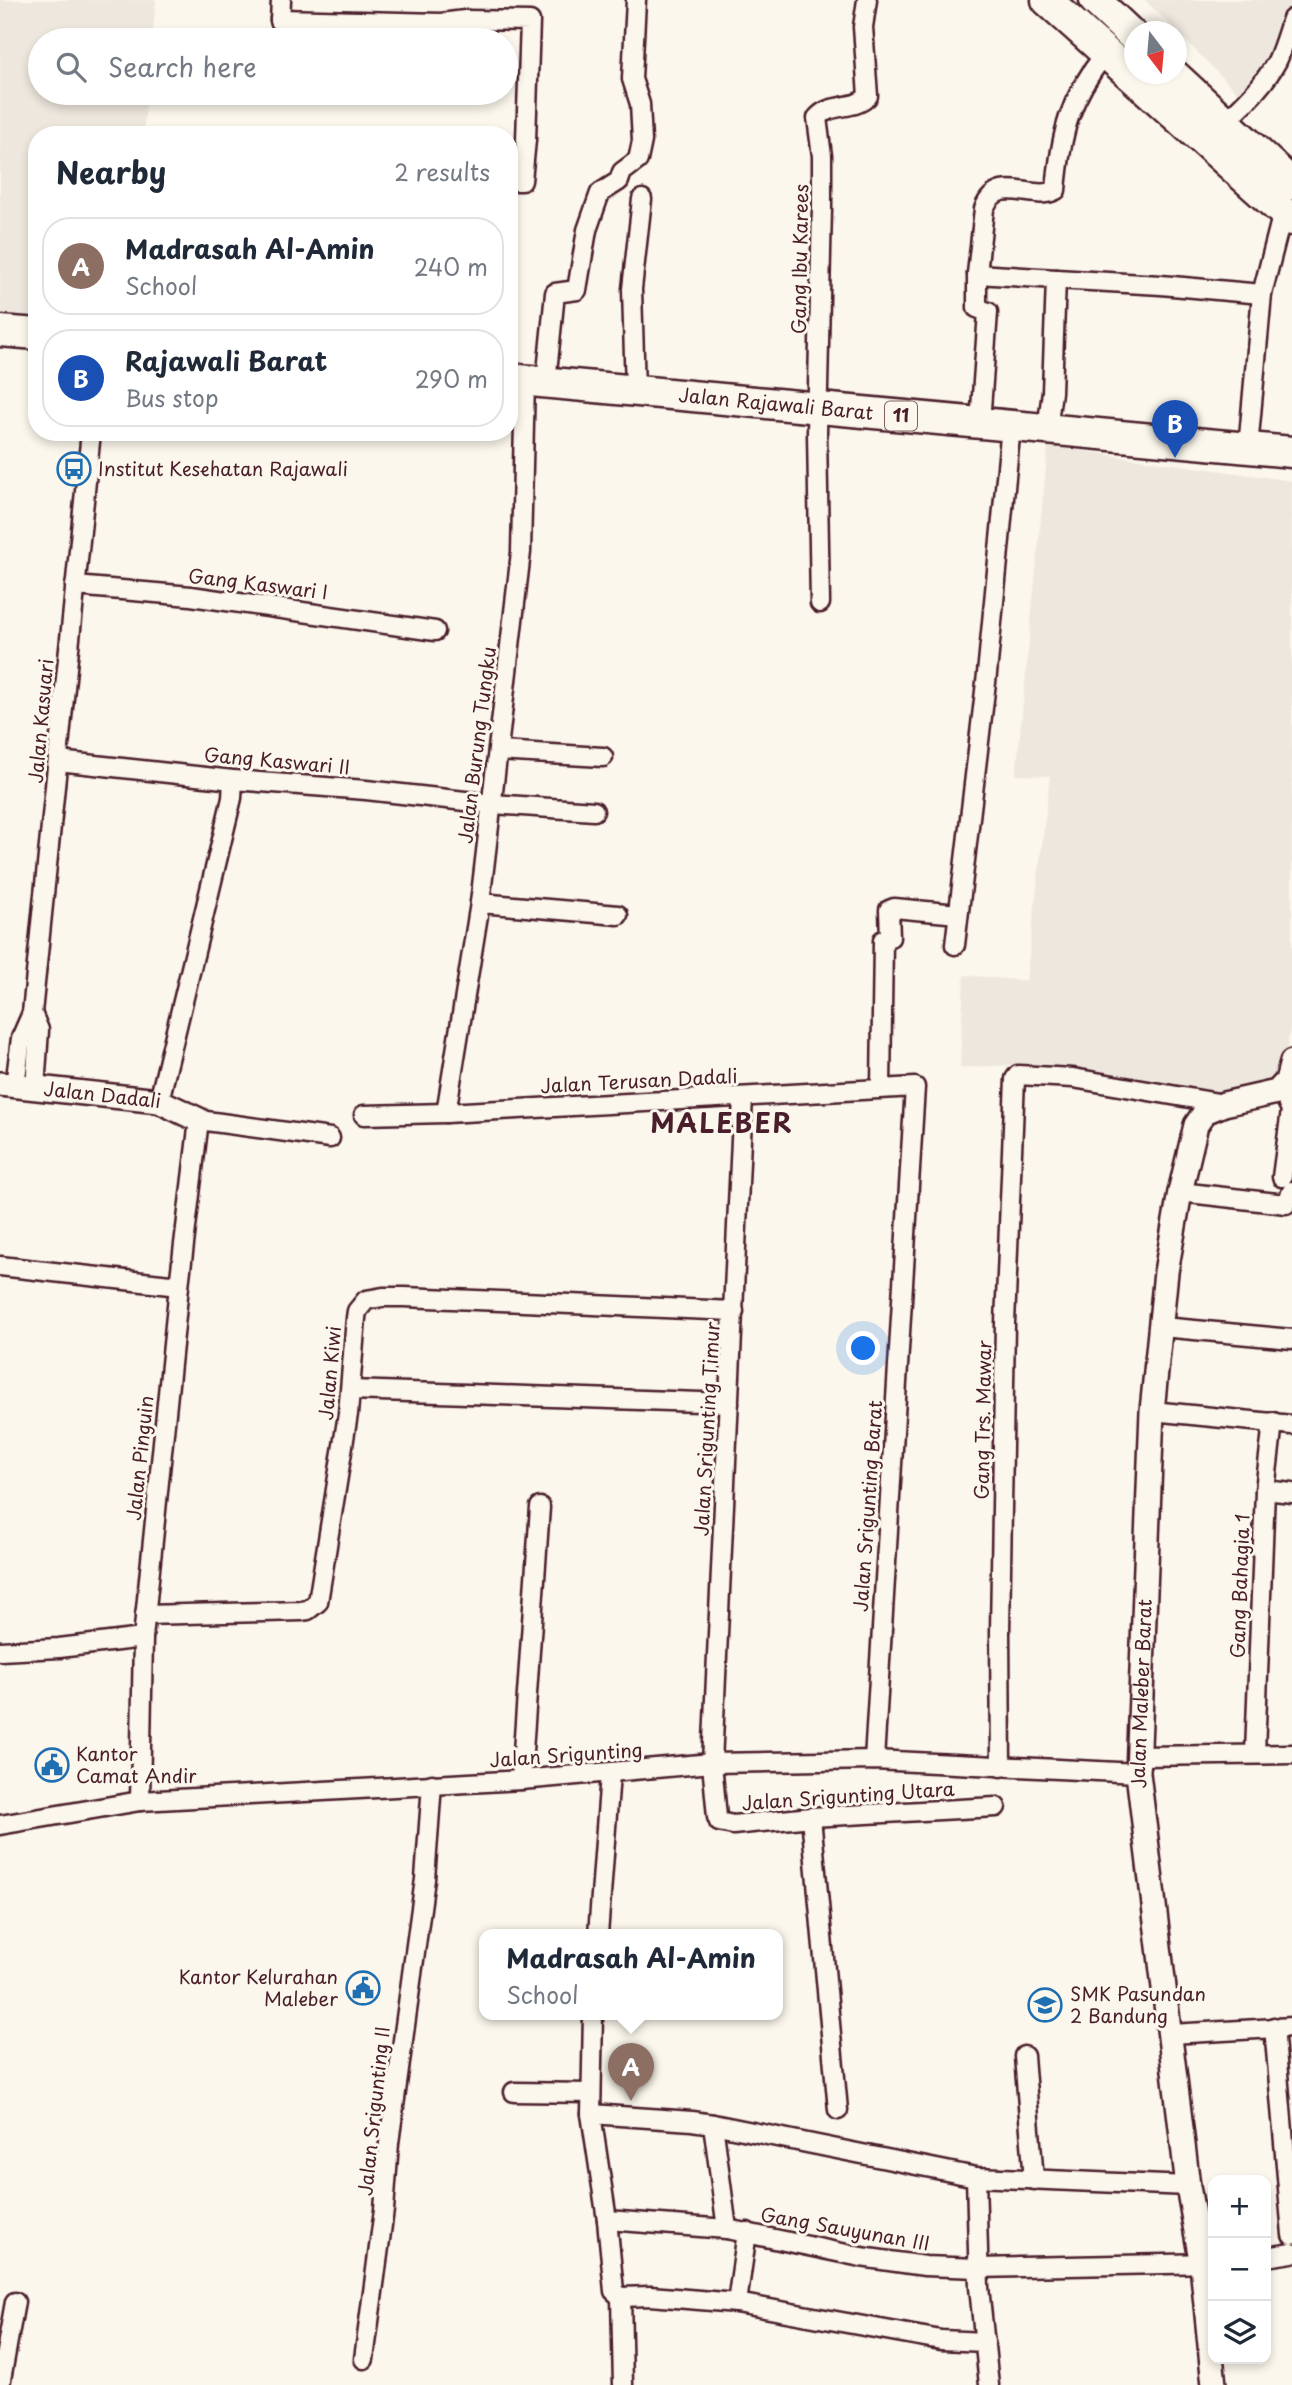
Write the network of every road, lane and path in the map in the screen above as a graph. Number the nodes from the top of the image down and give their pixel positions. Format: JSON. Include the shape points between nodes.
{"nodes":[{"id":1,"x":281,"y":0,"type":"edge"},
{"id":2,"x":635,"y":0,"type":"edge"},
{"id":3,"x":867,"y":0,"type":"edge"},
{"id":4,"x":1047,"y":0,"type":"edge"},
{"id":5,"x":1095,"y":0,"type":"edge"},
{"id":6,"x":1292,"y":19,"type":"edge"},
{"id":7,"x":1124,"y":27,"type":"edge"},
{"id":8,"x":1105,"y":54,"type":"junction"},
{"id":9,"x":1124,"y":65,"type":"edge"},
{"id":10,"x":1156,"y":84,"type":"edge"},
{"id":11,"x":1184,"y":84,"type":"edge"},
{"id":12,"x":1226,"y":121,"type":"junction"},
{"id":13,"x":518,"y":181,"type":"edge"},
{"id":14,"x":642,"y":199,"type":"dead end"},
{"id":15,"x":1289,"y":206,"type":"edge"},
{"id":16,"x":977,"y":274,"type":"junction"},
{"id":17,"x":1056,"y":279,"type":"junction"},
{"id":18,"x":1262,"y":294,"type":"junction"},
{"id":19,"x":0,"y":331,"type":"edge"},
{"id":20,"x":28,"y":333,"type":"edge"},
{"id":21,"x":527,"y":381,"type":"edge"},
{"id":22,"x":635,"y":391,"type":"junction"},
{"id":23,"x":818,"y":408,"type":"junction"},
{"id":24,"x":980,"y":423,"type":"junction"},
{"id":25,"x":1011,"y":426,"type":"junction"},
{"id":26,"x":1047,"y":429,"type":"junction"},
{"id":27,"x":90,"y":441,"type":"edge"},
{"id":28,"x":1248,"y":448,"type":"junction"},
{"id":29,"x":1292,"y":452,"type":"edge"},
{"id":30,"x":75,"y":586,"type":"junction"},
{"id":31,"x":820,"y":603,"type":"dead end"},
{"id":32,"x":435,"y":631,"type":"dead end"},
{"id":33,"x":498,"y":751,"type":"junction"},
{"id":34,"x":603,"y":757,"type":"dead end"},
{"id":35,"x":58,"y":761,"type":"junction"},
{"id":36,"x":233,"y":780,"type":"junction"},
{"id":37,"x":492,"y":804,"type":"junction"},
{"id":38,"x":594,"y":811,"type":"dead end"},
{"id":39,"x":480,"y":902,"type":"junction"},
{"id":40,"x":958,"y":914,"type":"junction"},
{"id":41,"x":618,"y":915,"type":"dead end"},
{"id":42,"x":955,"y":945,"type":"dead end"},
{"id":43,"x":1292,"y":1062,"type":"edge"},
{"id":44,"x":17,"y":1086,"type":"edge"},
{"id":45,"x":915,"y":1087,"type":"joint"},
{"id":46,"x":881,"y":1088,"type":"junction"},
{"id":47,"x":1281,"y":1089,"type":"junction"},
{"id":48,"x":743,"y":1097,"type":"junction"},
{"id":49,"x":159,"y":1101,"type":"junction"},
{"id":50,"x":1224,"y":1104,"type":"junction"},
{"id":51,"x":446,"y":1113,"type":"junction"},
{"id":52,"x":364,"y":1115,"type":"dead end"},
{"id":53,"x":200,"y":1120,"type":"junction"},
{"id":54,"x":330,"y":1138,"type":"dead end"},
{"id":55,"x":1287,"y":1184,"type":"edge"},
{"id":56,"x":1180,"y":1192,"type":"junction"},
{"id":57,"x":0,"y":1266,"type":"edge"},
{"id":58,"x":179,"y":1286,"type":"junction"},
{"id":59,"x":734,"y":1311,"type":"junction"},
{"id":60,"x":1162,"y":1327,"type":"junction"},
{"id":61,"x":1292,"y":1339,"type":"edge"},
{"id":62,"x":351,"y":1390,"type":"junction"},
{"id":63,"x":729,"y":1403,"type":"junction"},
{"id":64,"x":1152,"y":1411,"type":"junction"},
{"id":65,"x":1273,"y":1422,"type":"junction"},
{"id":66,"x":1292,"y":1425,"type":"edge"},
{"id":67,"x":1265,"y":1490,"type":"junction"},
{"id":68,"x":1292,"y":1493,"type":"edge"},
{"id":69,"x":540,"y":1507,"type":"dead end"},
{"id":70,"x":145,"y":1615,"type":"junction"},
{"id":71,"x":142,"y":1638,"type":"junction"},
{"id":72,"x":0,"y":1651,"type":"edge"},
{"id":73,"x":1255,"y":1753,"type":"junction"},
{"id":74,"x":1292,"y":1754,"type":"edge"},
{"id":75,"x":874,"y":1760,"type":"junction"},
{"id":76,"x":712,"y":1763,"type":"junction"},
{"id":77,"x":1138,"y":1764,"type":"junction"},
{"id":78,"x":1001,"y":1767,"type":"junction"},
{"id":79,"x":610,"y":1774,"type":"junction"},
{"id":80,"x":521,"y":1780,"type":"junction"},
{"id":81,"x":432,"y":1784,"type":"junction"},
{"id":82,"x":140,"y":1801,"type":"junction"},
{"id":83,"x":996,"y":1807,"type":"dead end"},
{"id":84,"x":811,"y":1817,"type":"junction"},
{"id":85,"x":0,"y":1825,"type":"edge"},
{"id":86,"x":598,"y":1929,"type":"edge"},
{"id":87,"x":593,"y":2020,"type":"edge"},
{"id":88,"x":1283,"y":2027,"type":"edge"},
{"id":89,"x":1171,"y":2034,"type":"junction"},
{"id":90,"x":1024,"y":2056,"type":"dead end"},
{"id":91,"x":514,"y":2092,"type":"dead end"},
{"id":92,"x":591,"y":2093,"type":"junction"},
{"id":93,"x":838,"y":2110,"type":"dead end"},
{"id":94,"x":591,"y":2115,"type":"junction"},
{"id":95,"x":713,"y":2124,"type":"junction"},
{"id":96,"x":976,"y":2177,"type":"junction"},
{"id":97,"x":1034,"y":2180,"type":"junction"},
{"id":98,"x":1188,"y":2186,"type":"junction"},
{"id":99,"x":607,"y":2220,"type":"junction"},
{"id":100,"x":727,"y":2229,"type":"junction"},
{"id":101,"x":747,"y":2232,"type":"junction"},
{"id":102,"x":1292,"y":2235,"type":"edge"},
{"id":103,"x":1292,"y":2253,"type":"edge"},
{"id":104,"x":1271,"y":2255,"type":"edge"},
{"id":105,"x":1208,"y":2264,"type":"edge"},
{"id":106,"x":978,"y":2268,"type":"junction"},
{"id":107,"x":621,"y":2297,"type":"junction"},
{"id":108,"x":1210,"y":2301,"type":"edge"},
{"id":109,"x":15,"y":2302,"type":"dead end"},
{"id":110,"x":737,"y":2303,"type":"junction"},
{"id":111,"x":985,"y":2342,"type":"junction"},
{"id":112,"x":364,"y":2359,"type":"dead end"},
{"id":113,"x":0,"y":2385,"type":"edge"},
{"id":114,"x":622,"y":2385,"type":"edge"},
{"id":115,"x":989,"y":2385,"type":"edge"},
{"id":116,"x":1214,"y":2385,"type":"edge"}],
"edges":[{"from":1,"to":13,"type":"street","via":[[280,20],[530,21],[526,140],[522,181]]},
{"from":2,"to":21,"type":"street","name":"Jalan Burung Tungku","via":[[632,79],[640,104],[638,160],[600,193],[587,230],[577,290],[555,293]]},
{"from":3,"to":23,"type":"street","name":"Gang Ibu Karees","via":[[863,27],[868,96],[817,118],[822,156]]},
{"from":4,"to":8,"type":"highway"},
{"from":5,"to":7,"type":"highway"},
{"from":6,"to":12,"type":"street","via":[[1269,74]]},
{"from":8,"to":9,"type":"highway"},
{"from":8,"to":16,"type":"street","via":[[1085,79],[1065,124],[1056,190],[1006,190],[987,202]]},
{"from":10,"to":15,"type":"highway"},
{"from":11,"to":12,"type":"highway"},
{"from":12,"to":15,"type":"highway"},
{"from":14,"to":22,"type":"street","via":[[632,289]]},
{"from":15,"to":18,"type":"street"},
{"from":16,"to":17,"type":"street"},
{"from":16,"to":24,"type":"street","via":[[977,308],[988,312]]},
{"from":17,"to":18,"type":"street"},
{"from":17,"to":26,"type":"street"},
{"from":18,"to":28,"type":"street"},
{"from":19,"to":20,"type":"highway"},
{"from":21,"to":22,"type":"highway","name":"Jalan Rajawali Barat","number":"11"},
{"from":21,"to":33,"type":"street","name":"Jalan Burung Tungku","via":[[521,552]]},
{"from":22,"to":23,"type":"highway","name":"Jalan Rajawali Barat","number":"11"},
{"from":23,"to":24,"type":"highway","name":"Jalan Rajawali Barat","number":"11"},
{"from":23,"to":31,"type":"street","name":"Gang Ibu Karees"},
{"from":24,"to":25,"type":"highway","name":"Jalan Rajawali Barat","number":"11"},
{"from":25,"to":26,"type":"highway","name":"Jalan Rajawali Barat","number":"11"},
{"from":25,"to":40,"type":"street"},
{"from":26,"to":28,"type":"highway","name":"Jalan Rajawali Barat","number":"11"},
{"from":27,"to":30,"type":"street","name":"Jalan Kasuari"},
{"from":28,"to":29,"type":"highway","name":"Jalan Rajawali Barat","number":"11"},
{"from":30,"to":32,"type":"street","name":"Gang Kaswari I","via":[[191,596]]},
{"from":30,"to":35,"type":"street","name":"Jalan Kasuari"},
{"from":33,"to":34,"type":"street"},
{"from":33,"to":37,"type":"street","name":"Jalan Burung Tungku"},
{"from":35,"to":36,"type":"street","name":"Gang Kaswari II"},
{"from":35,"to":44,"type":"street","name":"Jalan Kasuari","via":[[32,1013],[20,1038]]},
{"from":36,"to":37,"type":"street","name":"Gang Kaswari II"},
{"from":36,"to":49,"type":"street"},
{"from":37,"to":38,"type":"street","name":"Gang Kaswari II"},
{"from":37,"to":39,"type":"street","name":"Jalan Burung Tungku"},
{"from":39,"to":41,"type":"street"},
{"from":39,"to":51,"type":"street","name":"Jalan Burung Tungku"},
{"from":40,"to":42,"type":"street"},
{"from":40,"to":46,"type":"street","via":[[890,910],[890,937],[883,940]]},
{"from":43,"to":47,"type":"street"},
{"from":44,"to":49,"type":"street","name":"Jalan Dadali"},
{"from":45,"to":46,"type":"street","name":"Jalan Terusan Dadali"},
{"from":45,"to":75,"type":"street","name":"Jalan Srigunting Barat"},
{"from":46,"to":48,"type":"street","name":"Jalan Terusan Dadali"},
{"from":47,"to":50,"type":"street","name":"Jalan Maleber Barat"},
{"from":47,"to":55,"type":"street","via":[[1291,1110]]},
{"from":48,"to":51,"type":"street","name":"Jalan Terusan Dadali"},
{"from":48,"to":59,"type":"street","name":"Jalan Srigunting Timur"},
{"from":49,"to":53,"type":"street","name":"Jalan Dadali"},
{"from":50,"to":56,"type":"street","name":"Jalan Maleber Barat","via":[[1205,1112],[1196,1125]]},
{"from":50,"to":78,"type":"street","name":"Gang Trs. Mawar","via":[[1073,1078],[1018,1075],[1015,1079],[1006,1323]]},
{"from":51,"to":52,"type":"street","name":"Jalan Terusan Dadali"},
{"from":53,"to":54,"type":"street"},
{"from":53,"to":58,"type":"street","name":"Jalan Pinguin"},
{"from":55,"to":56,"type":"street","via":[[1286,1204]]},
{"from":56,"to":60,"type":"street","name":"Jalan Maleber Barat"},
{"from":57,"to":58,"type":"street"},
{"from":58,"to":70,"type":"street","name":"Jalan Pinguin"},
{"from":59,"to":62,"type":"street","name":"Jalan Kiwi","via":[[370,1298],[356,1318]]},
{"from":59,"to":63,"type":"street","name":"Jalan Srigunting Timur"},
{"from":60,"to":61,"type":"street"},
{"from":60,"to":64,"type":"street","name":"Jalan Maleber Barat"},
{"from":62,"to":63,"type":"street"},
{"from":62,"to":70,"type":"street","name":"Jalan Kiwi","via":[[318,1602],[301,1611]]},
{"from":63,"to":76,"type":"street","name":"Jalan Srigunting Timur"},
{"from":64,"to":65,"type":"street"},
{"from":64,"to":77,"type":"street","name":"Jalan Maleber Barat"},
{"from":65,"to":66,"type":"street"},
{"from":65,"to":67,"type":"street","name":"Gang Bahagia 1"},
{"from":67,"to":68,"type":"street"},
{"from":67,"to":73,"type":"street","name":"Gang Bahagia 1"},
{"from":69,"to":80,"type":"street"},
{"from":70,"to":71,"type":"street","name":"Jalan Pinguin"},
{"from":71,"to":72,"type":"street"},
{"from":71,"to":82,"type":"street","name":"Jalan Pinguin"},
{"from":73,"to":74,"type":"street","name":"Jalan Srigunting"},
{"from":73,"to":77,"type":"street","name":"Jalan Srigunting"},
{"from":75,"to":76,"type":"street","name":"Jalan Srigunting"},
{"from":75,"to":78,"type":"street","name":"Jalan Srigunting"},
{"from":76,"to":79,"type":"street","name":"Jalan Srigunting"},
{"from":76,"to":84,"type":"street","name":"Jalan Srigunting Utara","via":[[719,1822],[733,1825]]},
{"from":77,"to":78,"type":"street","name":"Jalan Srigunting"},
{"from":77,"to":89,"type":"street","name":"Jalan Maleber Barat"},
{"from":79,"to":80,"type":"street","name":"Jalan Srigunting"},
{"from":79,"to":86,"type":"street"},
{"from":80,"to":81,"type":"street","name":"Jalan Srigunting"},
{"from":81,"to":82,"type":"street","name":"Jalan Srigunting"},
{"from":81,"to":112,"type":"street","name":"Jalan Srigunting II","via":[[425,1879]]},
{"from":82,"to":85,"type":"street","name":"Jalan Srigunting"},
{"from":83,"to":84,"type":"street","name":"Jalan Srigunting Utara"},
{"from":84,"to":93,"type":"street"},
{"from":87,"to":92,"type":"street"},
{"from":88,"to":89,"type":"street"},
{"from":88,"to":102,"type":"street"},
{"from":89,"to":98,"type":"street","name":"Jalan Maleber Barat"},
{"from":90,"to":97,"type":"street"},
{"from":91,"to":92,"type":"street"},
{"from":92,"to":94,"type":"street"},
{"from":94,"to":95,"type":"street"},
{"from":94,"to":99,"type":"street"},
{"from":95,"to":96,"type":"street"},
{"from":95,"to":100,"type":"street"},
{"from":96,"to":97,"type":"street"},
{"from":96,"to":106,"type":"street"},
{"from":97,"to":98,"type":"street"},
{"from":98,"to":105,"type":"street","name":"Jalan Maleber Barat"},
{"from":99,"to":100,"type":"street","name":"Gang Sauyunan III"},
{"from":99,"to":107,"type":"street","via":[[614,2291]]},
{"from":100,"to":101,"type":"street","name":"Gang Sauyunan III"},
{"from":101,"to":106,"type":"street","name":"Gang Sauyunan III","via":[[899,2263]]},
{"from":101,"to":110,"type":"street"},
{"from":103,"to":104,"type":"street"},
{"from":105,"to":106,"type":"street","name":"Gang Sauyunan III"},
{"from":106,"to":111,"type":"street"},
{"from":107,"to":110,"type":"street"},
{"from":107,"to":114,"type":"street"},
{"from":108,"to":116,"type":"street","name":"Jalan Maleber Barat"},
{"from":109,"to":113,"type":"street"},
{"from":110,"to":111,"type":"street","via":[[941,2340]]},
{"from":111,"to":115,"type":"street"}]}
